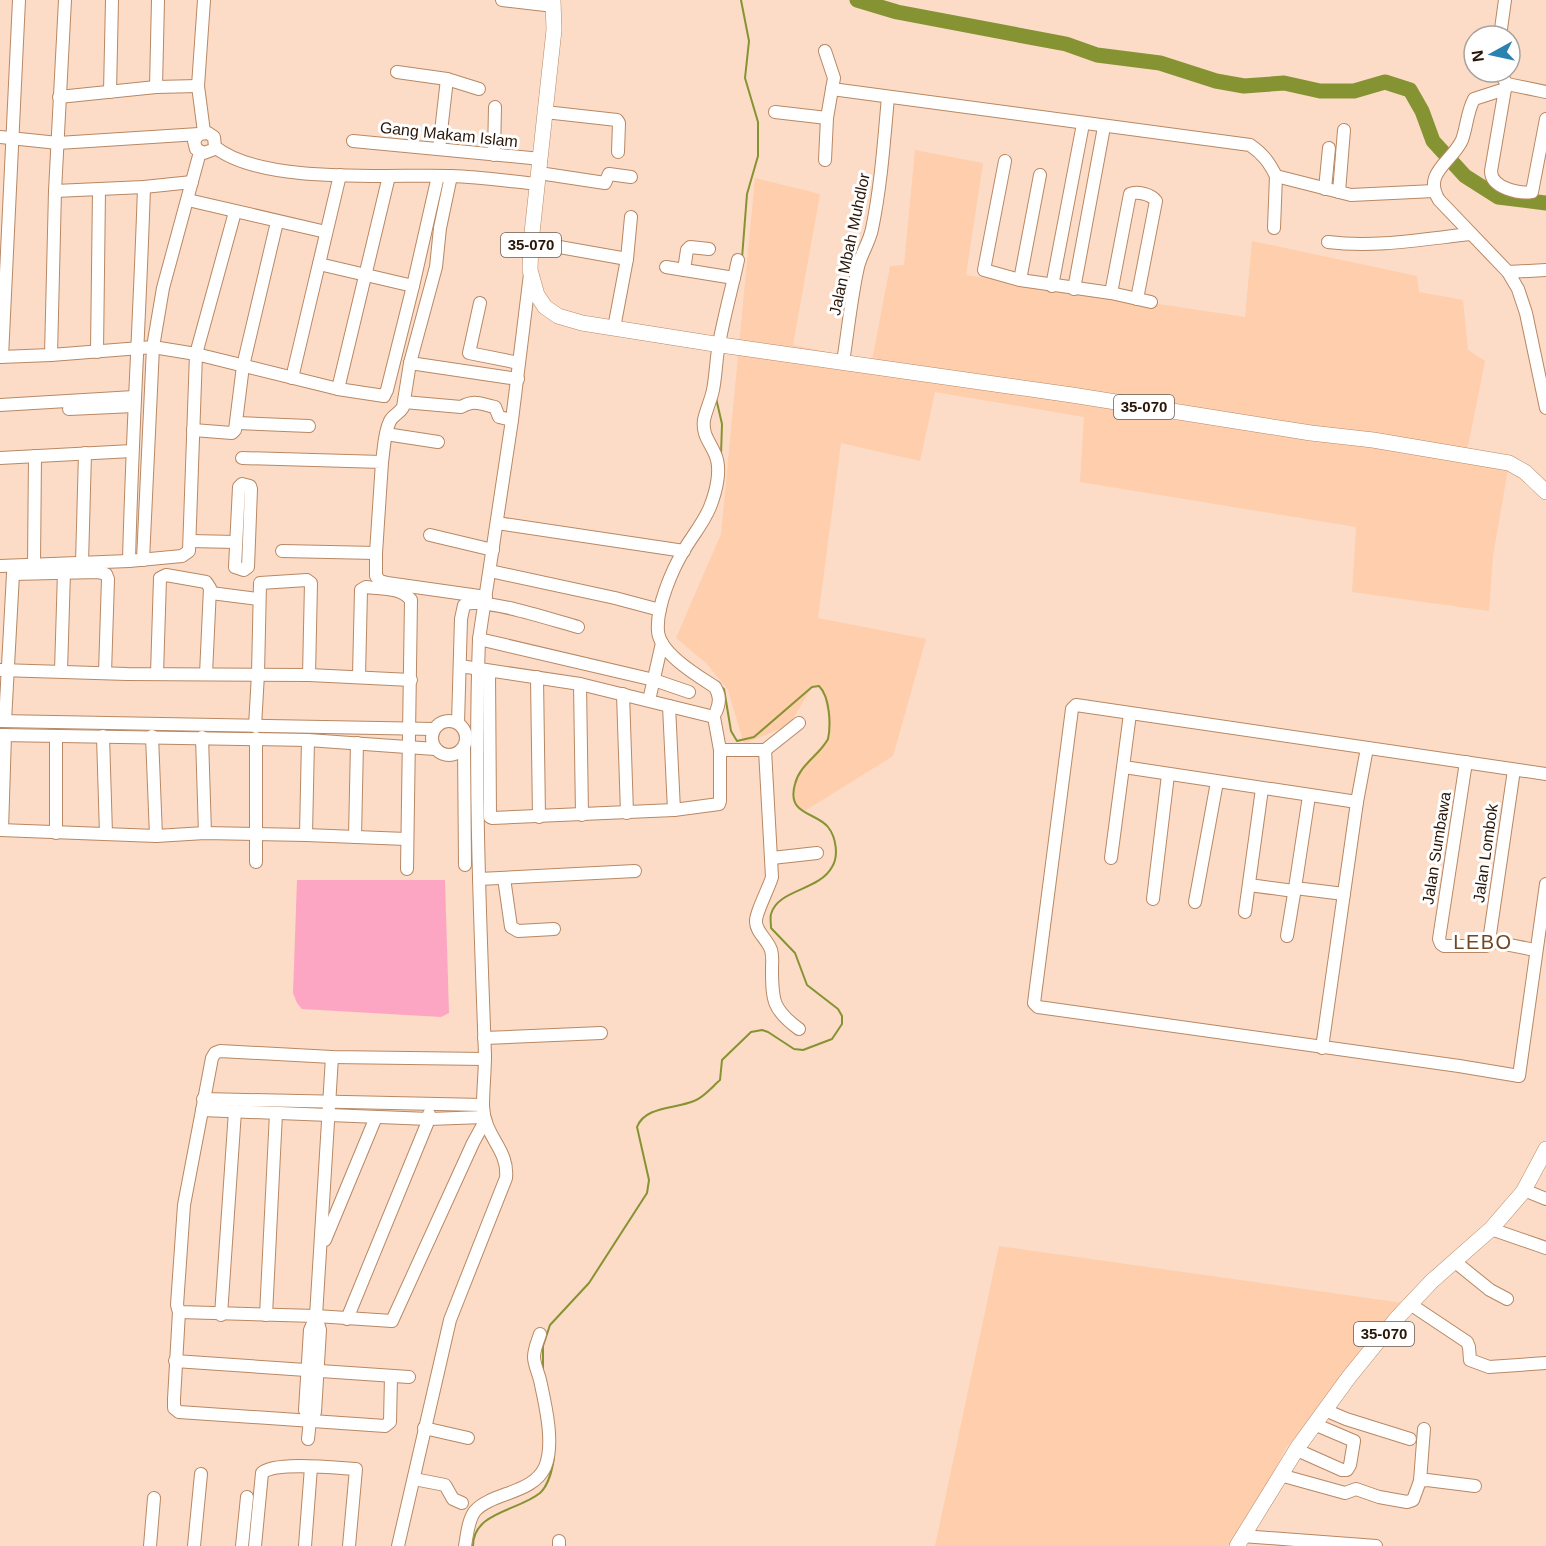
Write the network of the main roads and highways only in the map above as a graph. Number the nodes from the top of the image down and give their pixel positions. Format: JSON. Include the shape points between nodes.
{"nodes":[{"id":1,"x":553,"y":3,"type":"edge"},
{"id":2,"x":1546,"y":492,"type":"edge"},
{"id":3,"x":1546,"y":1149,"type":"edge"},
{"id":4,"x":1240,"y":1541,"type":"edge"}],
"edges":[{"from":1,"to":2,"type":"main road","number":"35-070","via":[[554,30],[530,270],[537,295],[558,316],[614,328],[1373,440],[1509,464],[1525,472]]},
{"from":3,"to":4,"type":"main road","number":"35-070","via":[[1524,1190],[1491,1229],[1410,1304],[1349,1377],[1280,1475]]}]}
